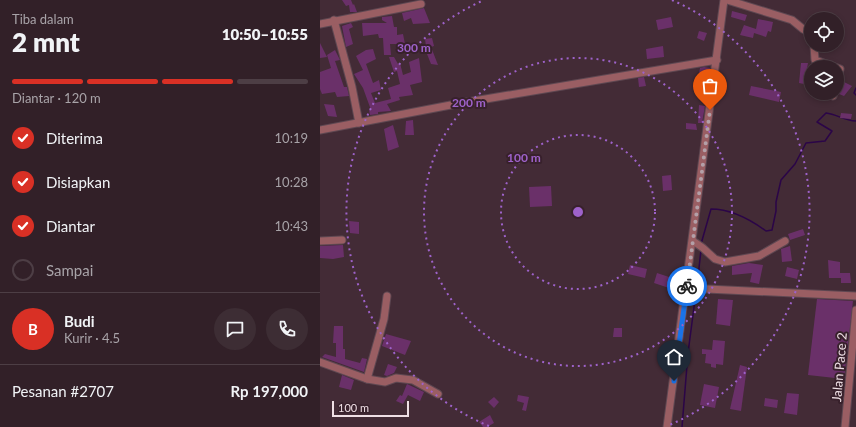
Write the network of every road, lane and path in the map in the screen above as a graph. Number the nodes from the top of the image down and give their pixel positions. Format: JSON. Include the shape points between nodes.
{"nodes":[{"id":1,"x":725,"y":0,"type":"edge"},
{"id":2,"x":421,"y":4,"type":"dead end"},
{"id":3,"x":334,"y":20,"type":"junction"},
{"id":4,"x":320,"y":24,"type":"edge"},
{"id":5,"x":804,"y":30,"type":"edge"},
{"id":6,"x":717,"y":60,"type":"junction"},
{"id":7,"x":359,"y":123,"type":"junction"},
{"id":8,"x":320,"y":130,"type":"edge"},
{"id":9,"x":342,"y":240,"type":"dead end"},
{"id":10,"x":320,"y":241,"type":"edge"},
{"id":11,"x":693,"y":241,"type":"junction"},
{"id":12,"x":785,"y":241,"type":"dead end"},
{"id":13,"x":686,"y":288,"type":"junction"},
{"id":14,"x":387,"y":296,"type":"dead end"},
{"id":15,"x":856,"y":296,"type":"edge"},
{"id":16,"x":856,"y":310,"type":"edge"},
{"id":17,"x":320,"y":362,"type":"edge"},
{"id":18,"x":367,"y":379,"type":"junction"},
{"id":19,"x":438,"y":394,"type":"dead end"},
{"id":20,"x":668,"y":427,"type":"edge"},
{"id":21,"x":845,"y":427,"type":"edge"}],
"edges":[{"from":1,"to":5,"type":"street","via":[[795,21]]},
{"from":1,"to":6,"type":"street"},
{"from":2,"to":3,"type":"street"},
{"from":3,"to":4,"type":"street"},
{"from":3,"to":7,"type":"street"},
{"from":6,"to":7,"type":"street"},
{"from":6,"to":11,"type":"street"},
{"from":7,"to":8,"type":"street"},
{"from":9,"to":10,"type":"street"},
{"from":11,"to":12,"type":"street","via":[[715,259],[725,262],[759,256]]},
{"from":11,"to":13,"type":"street"},
{"from":13,"to":15,"type":"street"},
{"from":13,"to":20,"type":"street"},
{"from":14,"to":18,"type":"street","via":[[384,319]]},
{"from":16,"to":21,"type":"street","name":"Jalan Pace 2"},
{"from":17,"to":18,"type":"street"},
{"from":18,"to":19,"type":"street","via":[[385,382],[396,378],[413,380]]}]}
